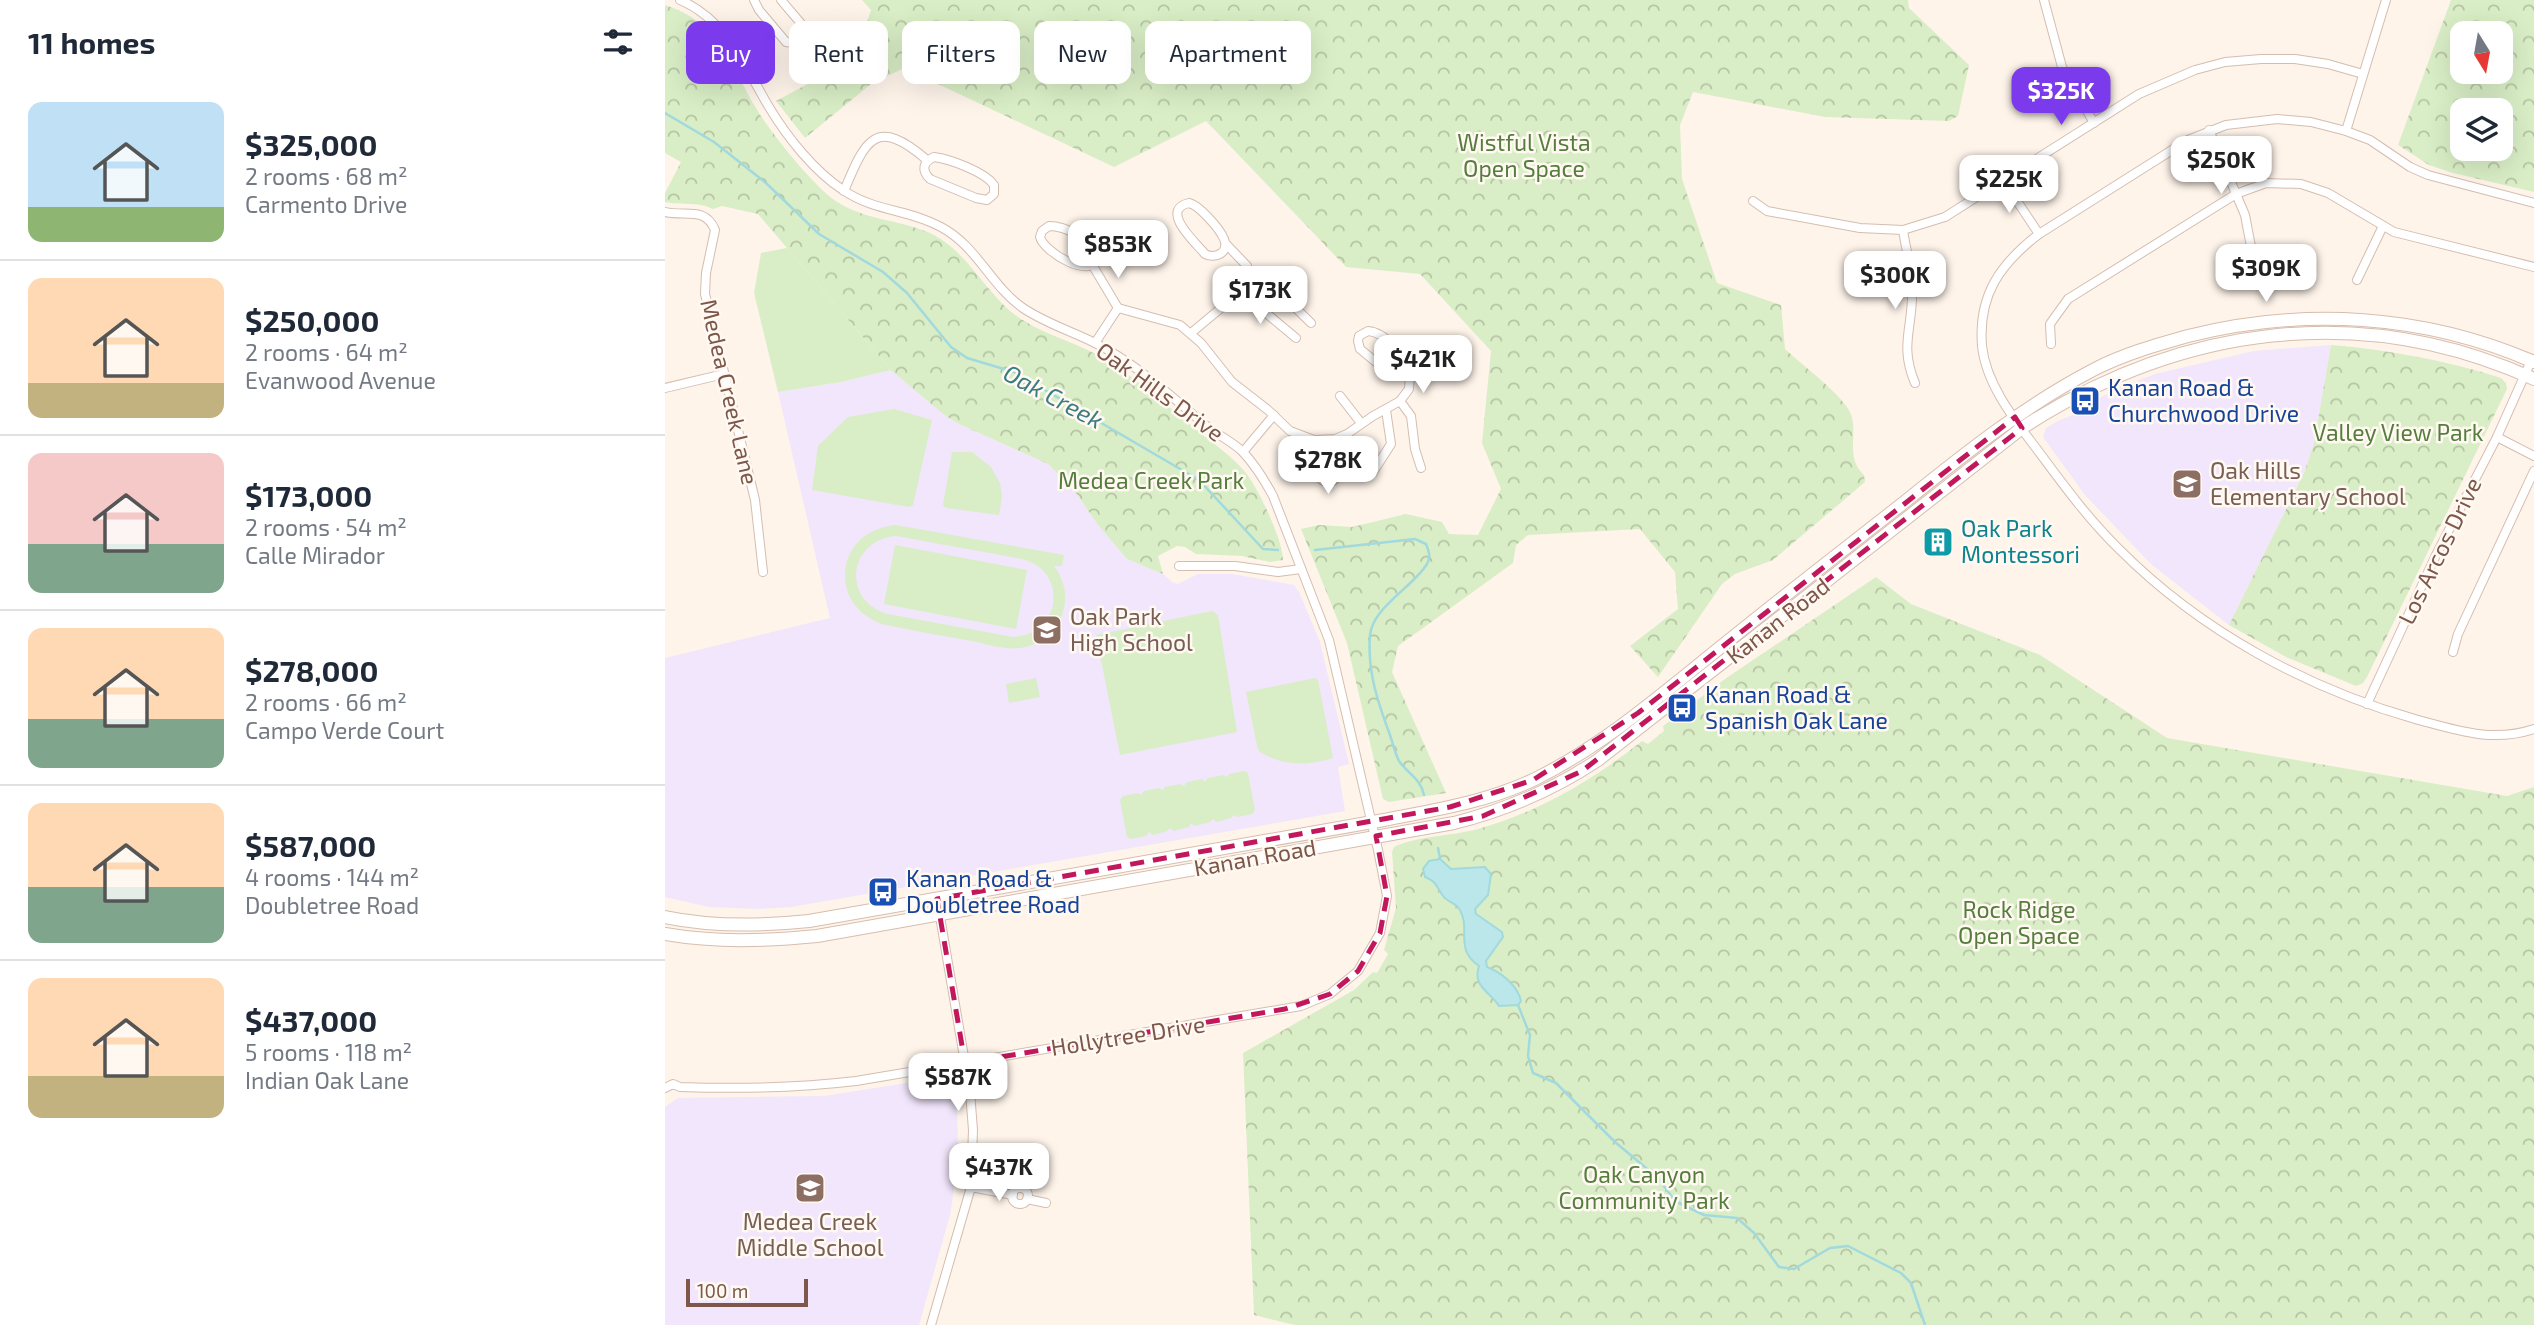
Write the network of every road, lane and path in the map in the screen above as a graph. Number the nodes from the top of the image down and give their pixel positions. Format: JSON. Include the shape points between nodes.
{"nodes":[{"id":1,"x":681,"y":0,"type":"edge"},
{"id":2,"x":754,"y":0,"type":"edge"},
{"id":3,"x":781,"y":0,"type":"edge"},
{"id":4,"x":2044,"y":0,"type":"edge"},
{"id":5,"x":2386,"y":0,"type":"edge"},
{"id":6,"x":2363,"y":74,"type":"junction"},
{"id":7,"x":2094,"y":123,"type":"junction"},
{"id":8,"x":2209,"y":130,"type":"junction"},
{"id":9,"x":2346,"y":131,"type":"junction"},
{"id":10,"x":927,"y":160,"type":"junction"},
{"id":11,"x":2003,"y":180,"type":"junction"},
{"id":12,"x":844,"y":191,"type":"junction"},
{"id":13,"x":2236,"y":194,"type":"junction"},
{"id":14,"x":1753,"y":201,"type":"dead end"},
{"id":15,"x":2534,"y":203,"type":"edge"},
{"id":16,"x":665,"y":212,"type":"edge"},
{"id":17,"x":2383,"y":226,"type":"junction"},
{"id":18,"x":1903,"y":230,"type":"junction"},
{"id":19,"x":2039,"y":234,"type":"junction"},
{"id":20,"x":1226,"y":244,"type":"junction"},
{"id":21,"x":2253,"y":257,"type":"dead end"},
{"id":22,"x":1093,"y":266,"type":"junction"},
{"id":23,"x":2534,"y":267,"type":"edge"},
{"id":24,"x":1248,"y":276,"type":"junction"},
{"id":25,"x":2357,"y":281,"type":"dead end"},
{"id":26,"x":1244,"y":289,"type":"junction"},
{"id":27,"x":1118,"y":308,"type":"junction"},
{"id":28,"x":1311,"y":323,"type":"dead end"},
{"id":29,"x":1191,"y":332,"type":"junction"},
{"id":30,"x":1296,"y":338,"type":"dead end"},
{"id":31,"x":1095,"y":343,"type":"junction"},
{"id":32,"x":2050,"y":344,"type":"dead end"},
{"id":33,"x":2533,"y":362,"type":"edge"},
{"id":34,"x":724,"y":374,"type":"junction"},
{"id":35,"x":1410,"y":374,"type":"junction"},
{"id":36,"x":2530,"y":377,"type":"edge"},
{"id":37,"x":1915,"y":383,"type":"dead end"},
{"id":38,"x":665,"y":388,"type":"edge"},
{"id":39,"x":1340,"y":396,"type":"dead end"},
{"id":40,"x":1400,"y":401,"type":"junction"},
{"id":41,"x":1386,"y":410,"type":"junction"},
{"id":42,"x":1274,"y":415,"type":"junction"},
{"id":43,"x":1361,"y":423,"type":"junction"},
{"id":44,"x":2019,"y":423,"type":"junction"},
{"id":45,"x":2497,"y":437,"type":"junction"},
{"id":46,"x":1314,"y":440,"type":"junction"},
{"id":47,"x":1243,"y":452,"type":"junction"},
{"id":48,"x":2534,"y":456,"type":"edge"},
{"id":49,"x":1321,"y":466,"type":"dead end"},
{"id":50,"x":1421,"y":468,"type":"dead end"},
{"id":51,"x":2534,"y":471,"type":"edge"},
{"id":52,"x":1373,"y":472,"type":"dead end"},
{"id":53,"x":1179,"y":566,"type":"dead end"},
{"id":54,"x":1301,"y":569,"type":"junction"},
{"id":55,"x":763,"y":572,"type":"dead end"},
{"id":56,"x":2453,"y":652,"type":"dead end"},
{"id":57,"x":2367,"y":704,"type":"junction"},
{"id":58,"x":2534,"y":729,"type":"edge"},
{"id":59,"x":1372,"y":822,"type":"junction"},
{"id":60,"x":1375,"y":836,"type":"junction"},
{"id":61,"x":937,"y":899,"type":"junction"},
{"id":62,"x":940,"y":915,"type":"junction"},
{"id":63,"x":665,"y":917,"type":"edge"},
{"id":64,"x":695,"y":922,"type":"junction"},
{"id":65,"x":665,"y":925,"type":"edge"},
{"id":66,"x":665,"y":934,"type":"edge"},
{"id":67,"x":965,"y":1063,"type":"junction"},
{"id":68,"x":665,"y":1088,"type":"edge"},
{"id":69,"x":971,"y":1187,"type":"junction"},
{"id":70,"x":1046,"y":1203,"type":"dead end"},
{"id":71,"x":931,"y":1325,"type":"edge"}],
"edges":[{"from":1,"to":12,"type":"street","name":"Oak Hills Drive","via":[[696,7],[726,35],[780,124],[815,167]]},
{"from":2,"to":3,"type":"street","via":[[786,42],[799,44],[806,34],[804,27]]},
{"from":4,"to":7,"type":"street","via":[[2062,67]]},
{"from":5,"to":6,"type":"street"},
{"from":6,"to":7,"type":"street","via":[[2295,59],[2225,62],[2163,82]]},
{"from":6,"to":9,"type":"street"},
{"from":7,"to":11,"type":"street"},
{"from":8,"to":9,"type":"street","via":[[2277,119]]},
{"from":8,"to":13,"type":"street"},
{"from":8,"to":19,"type":"street"},
{"from":9,"to":15,"type":"street","via":[[2428,175]]},
{"from":10,"to":10,"type":"street","via":[[924,170],[930,179],[976,198],[987,200],[993,194],[988,177],[945,158]]},
{"from":10,"to":12,"type":"street","via":[[897,139],[875,139],[861,152]]},
{"from":11,"to":18,"type":"street","via":[[1945,217]]},
{"from":11,"to":19,"type":"street"},
{"from":12,"to":31,"type":"street","name":"Oak Hills Drive","via":[[869,205],[943,228],[968,247],[1021,307]]},
{"from":13,"to":17,"type":"street","via":[[2266,183],[2301,184],[2328,193]]},
{"from":13,"to":21,"type":"street"},
{"from":13,"to":32,"type":"street","via":[[2068,299],[2050,324]]},
{"from":14,"to":18,"type":"street","via":[[1767,211],[1860,229]]},
{"from":16,"to":34,"type":"street","name":"Medea Creek Lane","via":[[698,213],[715,230],[705,294]]},
{"from":17,"to":23,"type":"street"},
{"from":17,"to":25,"type":"street"},
{"from":18,"to":37,"type":"street","via":[[1912,292],[1907,358]]},
{"from":19,"to":44,"type":"street","via":[[2001,270],[1982,321],[1989,374]]},
{"from":20,"to":20,"type":"street","via":[[1197,205],[1188,202],[1179,207],[1177,220],[1205,254],[1219,256]]},
{"from":20,"to":24,"type":"street","via":[[1247,265]]},
{"from":22,"to":22,"type":"street","via":[[1100,255],[1094,245],[1056,226],[1042,231],[1041,242],[1047,249],[1083,267]]},
{"from":22,"to":27,"type":"street"},
{"from":24,"to":26,"type":"street"},
{"from":24,"to":28,"type":"street","via":[[1268,281]]},
{"from":26,"to":29,"type":"street"},
{"from":26,"to":30,"type":"street"},
{"from":27,"to":29,"type":"street","via":[[1169,321]]},
{"from":27,"to":31,"type":"street"},
{"from":29,"to":42,"type":"street","via":[[1232,382]]},
{"from":31,"to":47,"type":"street","name":"Oak Hills Drive","via":[[1138,370]]},
{"from":33,"to":36,"type":"street","name":"Los Arcos Drive"},
{"from":33,"to":44,"type":"main road","name":"Kanan Road","via":[[2459,335],[2396,323],[2330,318],[2265,321],[2200,333],[2128,355],[2051,394]]},
{"from":34,"to":38,"type":"street"},
{"from":34,"to":55,"type":"street","name":"Medea Creek Lane","via":[[755,500]]},
{"from":35,"to":35,"type":"street","via":[[1401,352],[1375,332],[1359,336],[1360,349],[1388,372]]},
{"from":35,"to":40,"type":"street","via":[[1409,389]]},
{"from":36,"to":44,"type":"main road","name":"Kanan Road","via":[[2456,351],[2395,338],[2329,332],[2266,336],[2198,348],[2131,370]]},
{"from":36,"to":45,"type":"street","name":"Los Arcos Drive"},
{"from":39,"to":43,"type":"street"},
{"from":40,"to":41,"type":"street"},
{"from":40,"to":50,"type":"street","via":[[1411,416]]},
{"from":41,"to":43,"type":"street"},
{"from":41,"to":52,"type":"street","via":[[1391,444]]},
{"from":42,"to":46,"type":"street","via":[[1290,431]]},
{"from":42,"to":47,"type":"street"},
{"from":43,"to":46,"type":"street","via":[[1335,439]]},
{"from":44,"to":57,"type":"street","via":[[2090,517],[2166,592],[2258,654]]},
{"from":44,"to":59,"type":"main road","name":"Kanan Road","via":[[1934,479],[1584,751],[1497,795]]},
{"from":44,"to":60,"type":"main road","name":"Kanan Road","via":[[1647,724],[1582,771],[1483,816]]},
{"from":45,"to":48,"type":"street"},
{"from":45,"to":57,"type":"street","name":"Los Arcos Drive"},
{"from":46,"to":49,"type":"street","via":[[1314,456]]},
{"from":47,"to":54,"type":"street","name":"Oak Hills Drive","via":[[1272,496]]},
{"from":51,"to":56,"type":"street"},
{"from":53,"to":54,"type":"street","via":[[1278,572]]},
{"from":54,"to":59,"type":"street","name":"Oak Hills Drive","via":[[1333,653]]},
{"from":57,"to":58,"type":"street","via":[[2485,736]]},
{"from":59,"to":60,"type":"street","name":"Oak Hills Drive"},
{"from":59,"to":61,"type":"main road","name":"Kanan Road"},
{"from":60,"to":62,"type":"main road","name":"Kanan Road"},
{"from":60,"to":67,"type":"street","name":"Hollytree Drive","via":[[1387,896],[1380,933],[1358,971],[1329,994],[1301,1006]]},
{"from":61,"to":62,"type":"street"},
{"from":61,"to":64,"type":"main road","name":"Kanan Road","via":[[789,923]]},
{"from":62,"to":66,"type":"main road","name":"Kanan Road","via":[[778,940]]},
{"from":62,"to":67,"type":"street"},
{"from":63,"to":64,"type":"main road","name":"Kanan Road"},
{"from":64,"to":65,"type":"main road","via":[[685,929]]},
{"from":67,"to":68,"type":"street","name":"Hollytree Drive","via":[[811,1087],[673,1084]]},
{"from":67,"to":69,"type":"street","via":[[972,1104]]},
{"from":69,"to":70,"type":"street","via":[[1013,1195],[1022,1189],[1027,1199]]},
{"from":69,"to":71,"type":"street"}]}
